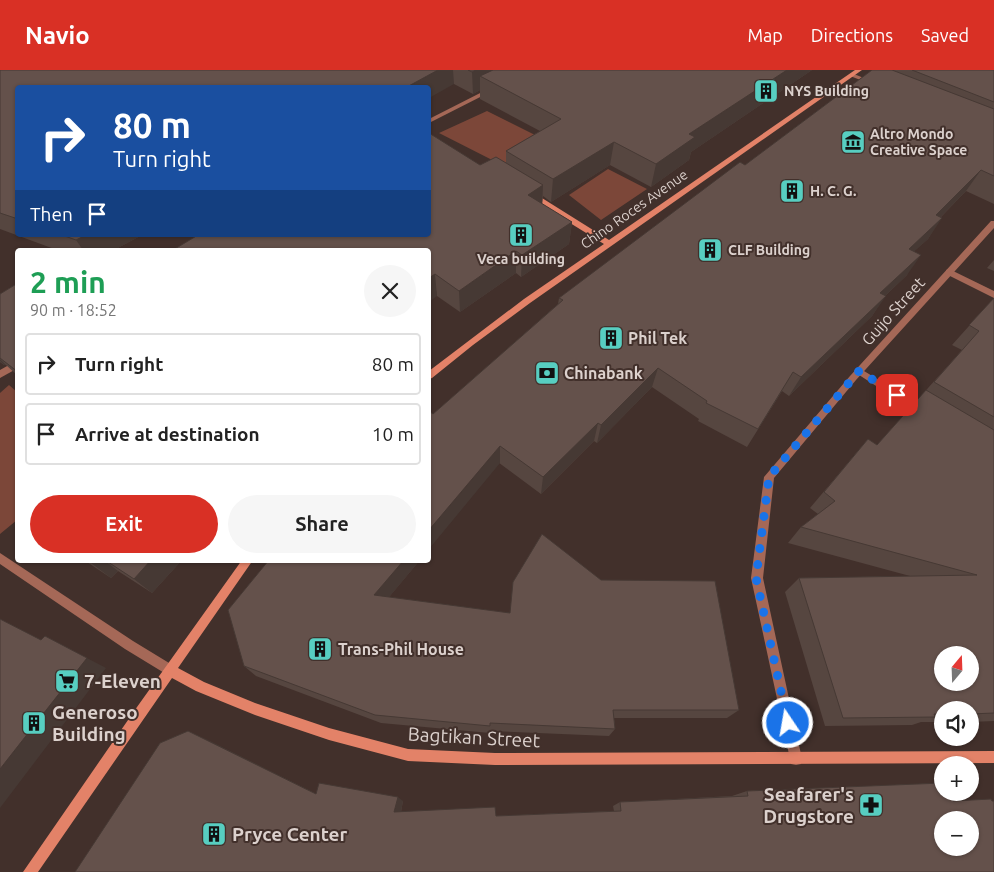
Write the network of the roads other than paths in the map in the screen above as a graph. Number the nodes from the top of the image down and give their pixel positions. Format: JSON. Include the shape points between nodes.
{"nodes":[{"id":1,"x":859,"y":70,"type":"edge"},
{"id":2,"x":852,"y":75,"type":"junction"},
{"id":3,"x":879,"y":86,"type":"edge"},
{"id":4,"x":496,"y":87,"type":"edge"},
{"id":5,"x":431,"y":120,"type":"edge"},
{"id":6,"x":522,"y":189,"type":"edge"},
{"id":7,"x":994,"y":223,"type":"edge"},
{"id":8,"x":610,"y":244,"type":"junction"},
{"id":9,"x":949,"y":272,"type":"junction"},
{"id":10,"x":994,"y":295,"type":"edge"},
{"id":11,"x":15,"y":365,"type":"edge"},
{"id":12,"x":859,"y":371,"type":"junction"},
{"id":13,"x":431,"y":374,"type":"edge"},
{"id":14,"x":0,"y":375,"type":"edge"},
{"id":15,"x":935,"y":418,"type":"edge"},
{"id":16,"x":0,"y":558,"type":"edge"},
{"id":17,"x":246,"y":563,"type":"edge"},
{"id":18,"x":170,"y":670,"type":"junction"},
{"id":19,"x":994,"y":757,"type":"edge"},
{"id":20,"x":796,"y":759,"type":"junction"},
{"id":21,"x":30,"y":872,"type":"edge"}],
"edges":[{"from":1,"to":2,"type":"main road","name":"Chino Roces Avenue"},
{"from":2,"to":3,"type":"street"},
{"from":2,"to":8,"type":"main road","name":"Chino Roces Avenue"},
{"from":4,"to":5,"type":"street"},
{"from":6,"to":8,"type":"main road"},
{"from":7,"to":9,"type":"street","name":"Guijo Street"},
{"from":8,"to":13,"type":"main road","name":"Chino Roces Avenue","via":[[527,300]]},
{"from":9,"to":10,"type":"street"},
{"from":9,"to":12,"type":"street","name":"Guijo Street"},
{"from":11,"to":14,"type":"street"},
{"from":12,"to":15,"type":"street"},
{"from":12,"to":20,"type":"street","name":"Guijo Street","via":[[769,477],[756,578]]},
{"from":16,"to":18,"type":"street","name":"Bagtikan Street"},
{"from":17,"to":18,"type":"main road"},
{"from":18,"to":20,"type":"main road","name":"Bagtikan Street","via":[[200,687],[255,709],[329,734],[408,755],[495,760]]},
{"from":18,"to":21,"type":"main road"},
{"from":19,"to":20,"type":"main road","name":"Bagtikan Street"}]}
